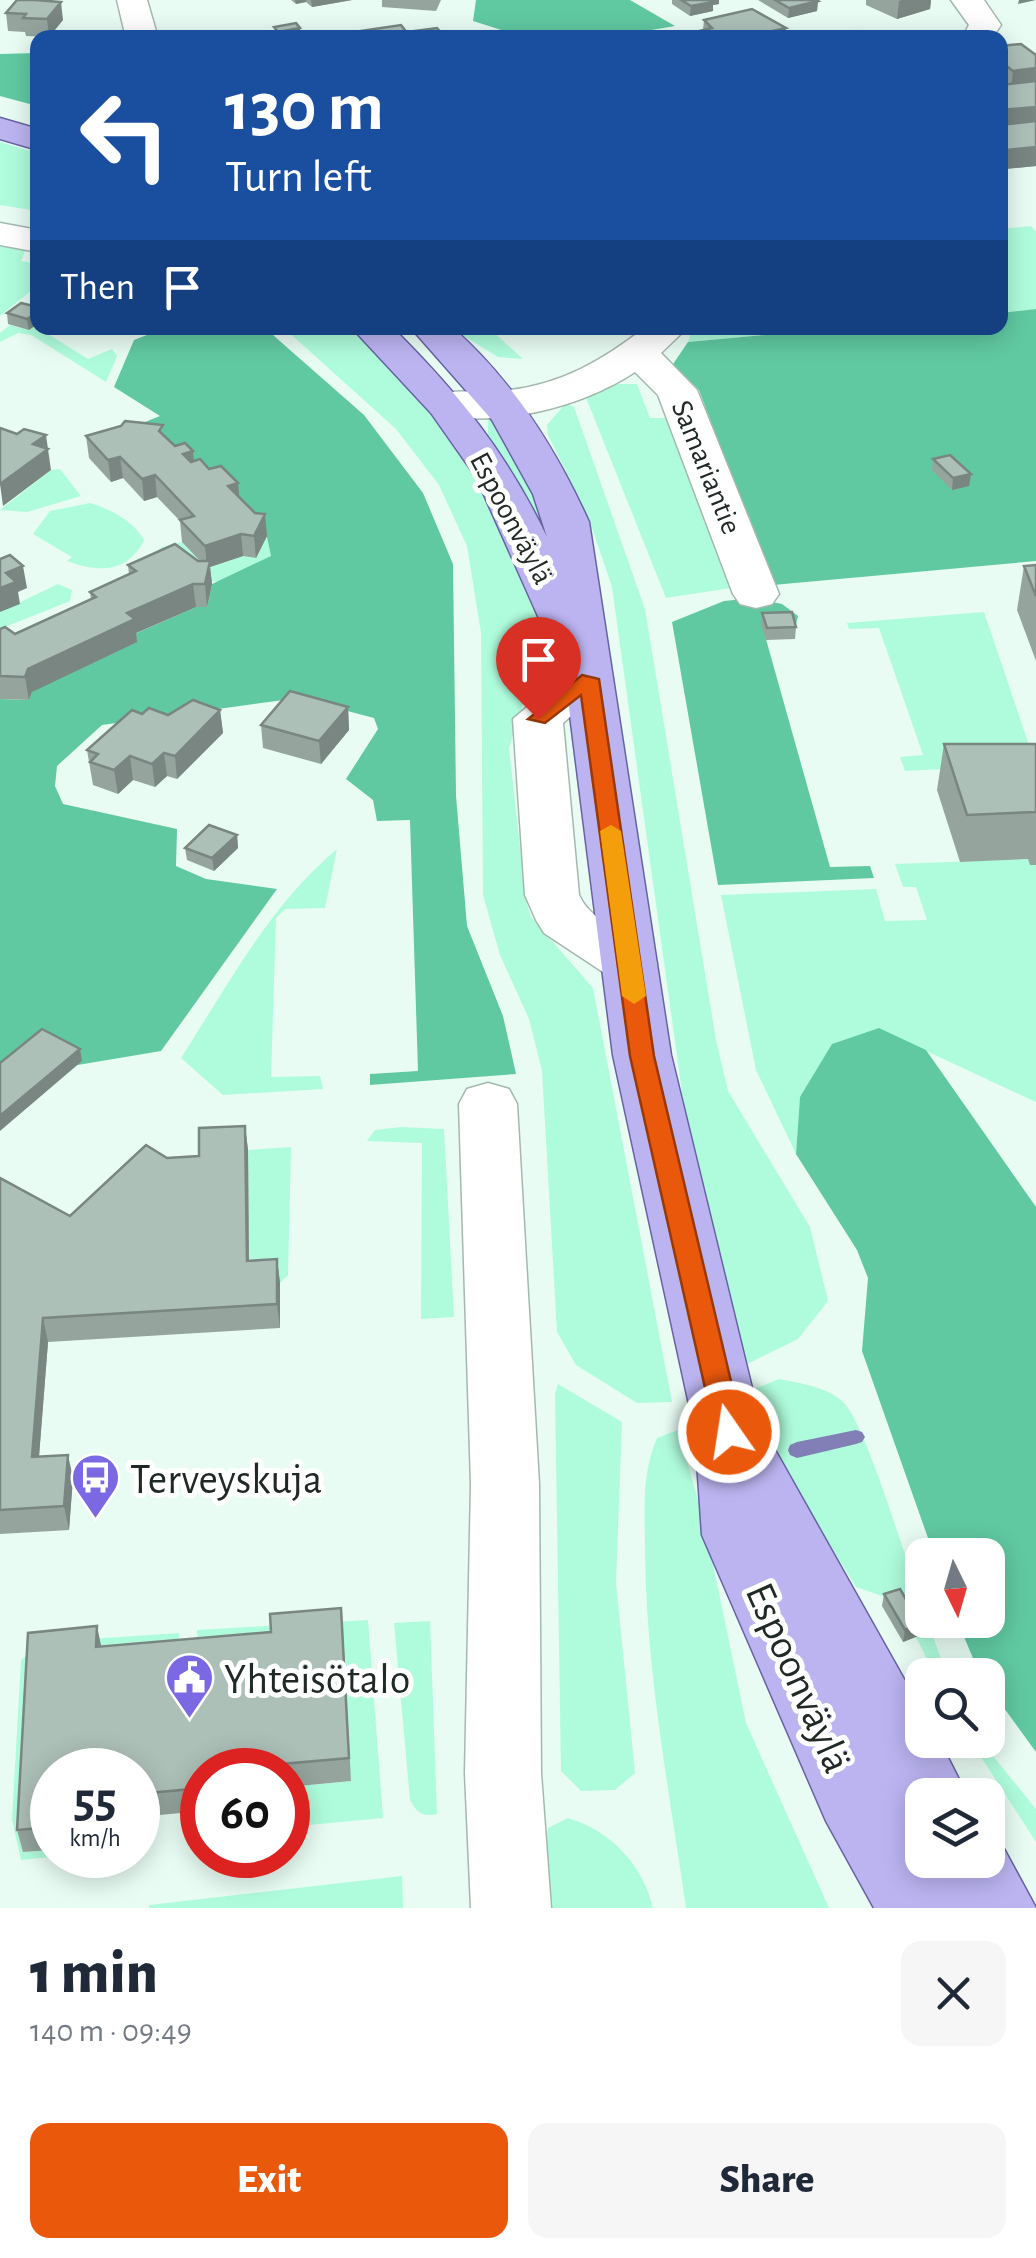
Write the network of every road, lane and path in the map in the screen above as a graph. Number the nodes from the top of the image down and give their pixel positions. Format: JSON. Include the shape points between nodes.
{"nodes":[{"id":1,"x":132,"y":0,"type":"edge"},
{"id":2,"x":966,"y":0,"type":"edge"},
{"id":3,"x":140,"y":30,"type":"edge"},
{"id":4,"x":981,"y":30,"type":"edge"},
{"id":5,"x":0,"y":128,"type":"edge"},
{"id":6,"x":30,"y":137,"type":"edge"},
{"id":7,"x":0,"y":234,"type":"edge"},
{"id":8,"x":30,"y":240,"type":"edge"},
{"id":9,"x":378,"y":335,"type":"edge"},
{"id":10,"x":438,"y":335,"type":"edge"},
{"id":11,"x":652,"y":341,"type":"edge"},
{"id":12,"x":496,"y":394,"type":"junction"},
{"id":13,"x":446,"y":404,"type":"junction"},
{"id":14,"x":756,"y":594,"type":"dead end"},
{"id":15,"x":589,"y":679,"type":"junction"},
{"id":16,"x":488,"y":1104,"type":"dead end"},
{"id":17,"x":729,"y":1432,"type":"junction"},
{"id":18,"x":919,"y":1778,"type":"edge"},
{"id":19,"x":979,"y":1878,"type":"edge"},
{"id":20,"x":512,"y":1908,"type":"edge"},
{"id":21,"x":917,"y":1908,"type":"edge"},
{"id":22,"x":997,"y":1908,"type":"edge"}],
"edges":[{"from":1,"to":3,"type":"street"},
{"from":2,"to":4,"type":"street","via":[[982,14]]},
{"from":5,"to":6,"type":"main road"},
{"from":7,"to":8,"type":"street"},
{"from":9,"to":13,"type":"main road","name":"Espoonväylä"},
{"from":10,"to":12,"type":"main road","name":"Espoonväylä"},
{"from":11,"to":12,"type":"street","via":[[598,380],[568,392]]},
{"from":11,"to":14,"type":"street","name":"Samariantie"},
{"from":12,"to":13,"type":"street"},
{"from":12,"to":15,"type":"main road","name":"Espoonväylä","via":[[546,473],[567,522]]},
{"from":13,"to":15,"type":"main road","name":"Espoonväylä","via":[[498,477]]},
{"from":15,"to":17,"type":"main road","name":"Espoonväylä","via":[[660,1146]]},
{"from":16,"to":20,"type":"street","via":[[506,1484],[503,1773]]},
{"from":17,"to":18,"type":"main road","name":"Espoonväylä"},
{"from":17,"to":21,"type":"main road","name":"Espoonväylä","via":[[738,1535],[853,1796]]},
{"from":19,"to":22,"type":"main road"}]}
